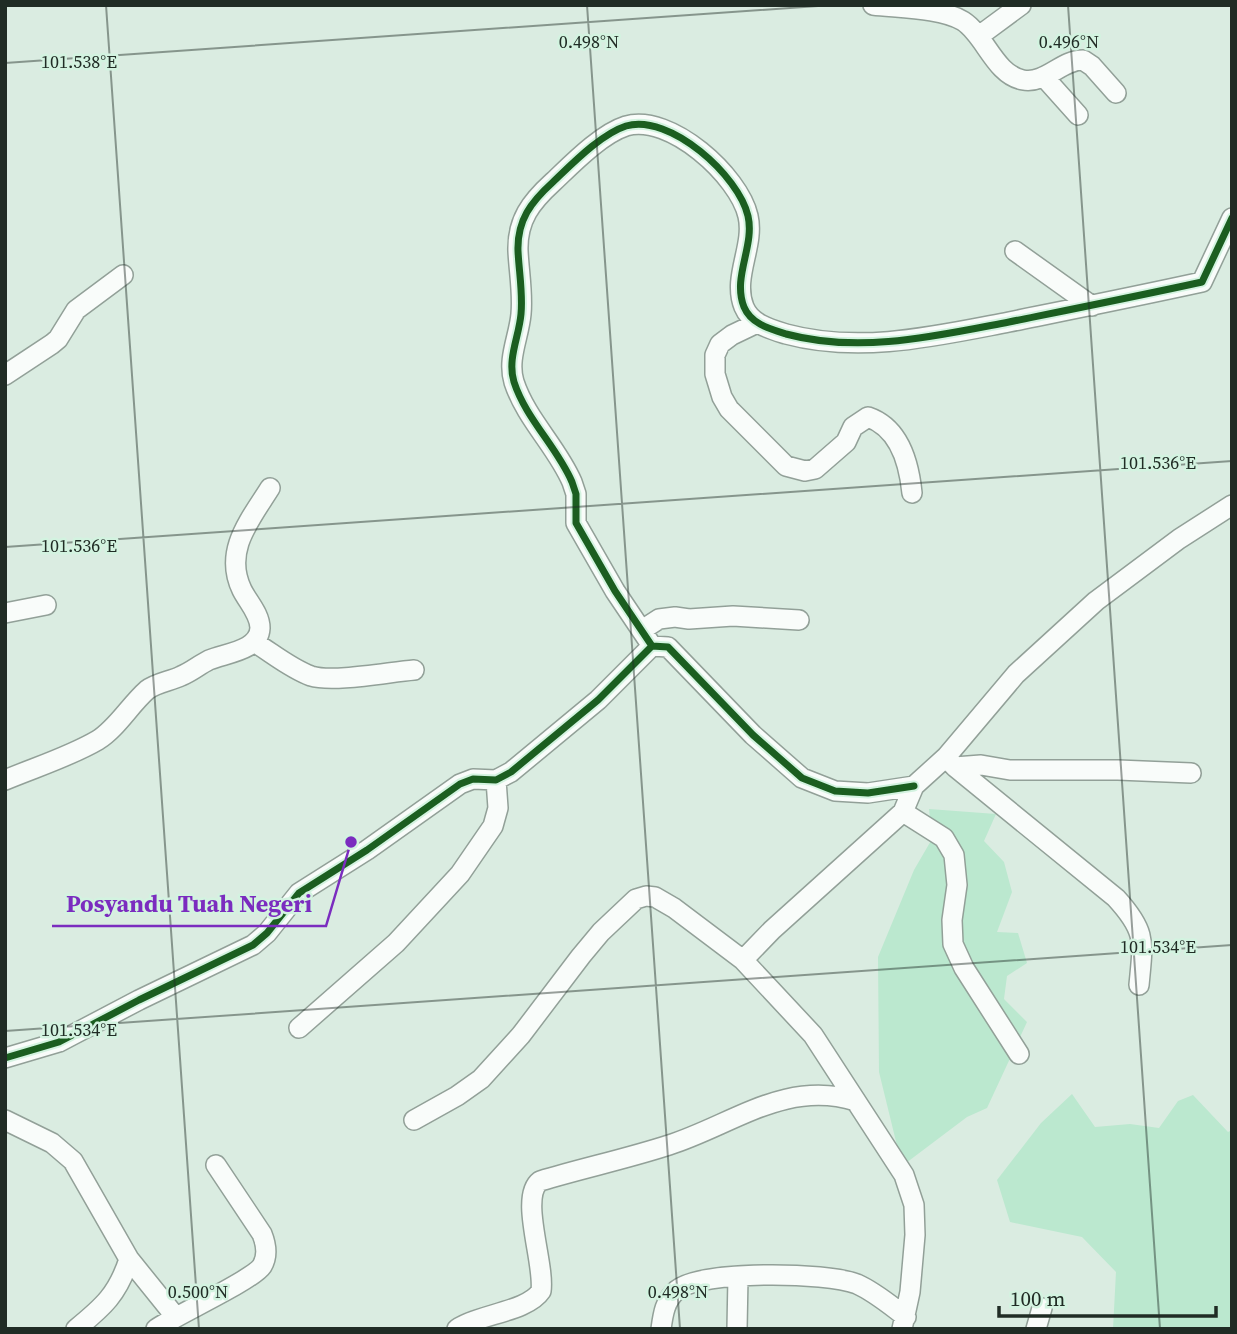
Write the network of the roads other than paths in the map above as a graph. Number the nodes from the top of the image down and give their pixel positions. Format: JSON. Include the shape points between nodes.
{"nodes":[{"id":1,"x":873,"y":5,"type":"edge"},
{"id":2,"x":1021,"y":5,"type":"edge"},
{"id":3,"x":979,"y":36,"type":"junction"},
{"id":4,"x":1044,"y":76,"type":"junction"},
{"id":5,"x":1116,"y":93,"type":"dead end"},
{"id":6,"x":1078,"y":115,"type":"dead end"},
{"id":7,"x":1232,"y":218,"type":"edge"},
{"id":8,"x":1015,"y":251,"type":"dead end"},
{"id":9,"x":123,"y":275,"type":"dead end"},
{"id":10,"x":1092,"y":306,"type":"junction"},
{"id":11,"x":757,"y":323,"type":"junction"},
{"id":12,"x":5,"y":375,"type":"edge"},
{"id":13,"x":270,"y":488,"type":"dead end"},
{"id":14,"x":912,"y":493,"type":"dead end"},
{"id":15,"x":1232,"y":505,"type":"edge"},
{"id":16,"x":46,"y":605,"type":"dead end"},
{"id":17,"x":5,"y":613,"type":"edge"},
{"id":18,"x":799,"y":620,"type":"dead end"},
{"id":19,"x":647,"y":638,"type":"junction"},
{"id":20,"x":254,"y":642,"type":"junction"},
{"id":21,"x":414,"y":670,"type":"dead end"},
{"id":22,"x":951,"y":762,"type":"junction"},
{"id":23,"x":1191,"y":773,"type":"dead end"},
{"id":24,"x":5,"y":780,"type":"edge"},
{"id":25,"x":496,"y":780,"type":"junction"},
{"id":26,"x":914,"y":786,"type":"junction"},
{"id":27,"x":903,"y":812,"type":"junction"},
{"id":28,"x":743,"y":960,"type":"junction"},
{"id":29,"x":1139,"y":985,"type":"dead end"},
{"id":30,"x":299,"y":1028,"type":"dead end"},
{"id":31,"x":1019,"y":1054,"type":"dead end"},
{"id":32,"x":5,"y":1058,"type":"edge"},
{"id":33,"x":856,"y":1101,"type":"junction"},
{"id":34,"x":5,"y":1120,"type":"edge"},
{"id":35,"x":414,"y":1120,"type":"dead end"},
{"id":36,"x":216,"y":1165,"type":"dead end"},
{"id":37,"x":129,"y":1259,"type":"junction"},
{"id":38,"x":738,"y":1277,"type":"junction"},
{"id":39,"x":1042,"y":1308,"type":"dead end"},
{"id":40,"x":175,"y":1316,"type":"junction"},
{"id":41,"x":904,"y":1323,"type":"edge"},
{"id":42,"x":76,"y":1329,"type":"edge"},
{"id":43,"x":156,"y":1329,"type":"edge"},
{"id":44,"x":457,"y":1329,"type":"edge"},
{"id":45,"x":661,"y":1329,"type":"edge"},
{"id":46,"x":737,"y":1329,"type":"edge"},
{"id":47,"x":1036,"y":1329,"type":"edge"}],
"edges":[{"from":1,"to":3,"type":"street","via":[[946,14]]},
{"from":2,"to":3,"type":"street"},
{"from":3,"to":4,"type":"street","via":[[1013,76],[1024,80]]},
{"from":4,"to":5,"type":"street","via":[[1083,60]]},
{"from":4,"to":6,"type":"street"},
{"from":7,"to":10,"type":"street","via":[[1202,282]]},
{"from":8,"to":10,"type":"street"},
{"from":9,"to":12,"type":"street","via":[[76,310],[58,339]]},
{"from":10,"to":11,"type":"street","via":[[861,344],[810,340]]},
{"from":11,"to":14,"type":"street","via":[[726,338],[715,355],[722,397],[741,423],[786,466],[805,471],[833,455],[853,427],[868,416],[876,419],[905,452]]},
{"from":11,"to":19,"type":"street","via":[[740,292],[750,237],[745,207],[712,162],[662,129],[636,125],[612,133],[549,186],[523,216],[518,241],[521,305],[511,363],[515,384],[572,482],[576,523]]},
{"from":13,"to":20,"type":"street","via":[[236,549],[241,588],[260,629]]},
{"from":15,"to":22,"type":"street","via":[[1096,601],[1016,674]]},
{"from":16,"to":17,"type":"street"},
{"from":18,"to":19,"type":"street","via":[[675,617],[659,619]]},
{"from":19,"to":25,"type":"street","via":[[598,700]]},
{"from":19,"to":26,"type":"street","via":[[668,647],[802,778],[835,791],[868,793]]},
{"from":20,"to":21,"type":"street","via":[[317,677]]},
{"from":20,"to":24,"type":"street","via":[[150,688],[101,738]]},
{"from":22,"to":23,"type":"street","via":[[1010,770]]},
{"from":22,"to":26,"type":"street"},
{"from":22,"to":29,"type":"street","via":[[1130,914],[1143,945]]},
{"from":25,"to":30,"type":"street","via":[[498,808],[493,826],[460,874],[396,943]]},
{"from":25,"to":32,"type":"street","via":[[467,780],[299,892],[253,945],[59,1042]]},
{"from":26,"to":27,"type":"street"},
{"from":27,"to":28,"type":"street"},
{"from":27,"to":31,"type":"street","via":[[944,838],[954,855],[953,944]]},
{"from":28,"to":33,"type":"street","via":[[813,1035]]},
{"from":28,"to":35,"type":"street","via":[[659,899],[639,897],[581,956],[502,1059],[457,1096]]},
{"from":33,"to":41,"type":"street","via":[[913,1197],[915,1235]]},
{"from":33,"to":44,"type":"street","via":[[823,1094],[788,1098],[670,1145],[540,1181],[532,1192],[531,1206],[541,1261],[539,1295]]},
{"from":34,"to":37,"type":"street","via":[[52,1143],[73,1161]]},
{"from":36,"to":40,"type":"street","via":[[262,1234],[265,1257],[251,1276]]},
{"from":37,"to":40,"type":"street"},
{"from":37,"to":42,"type":"street","via":[[112,1297]]},
{"from":38,"to":41,"type":"street","via":[[840,1279],[873,1292]]},
{"from":38,"to":45,"type":"street","via":[[702,1280],[675,1291],[666,1303]]},
{"from":38,"to":46,"type":"street"},
{"from":39,"to":47,"type":"street"},
{"from":40,"to":43,"type":"street"}]}
